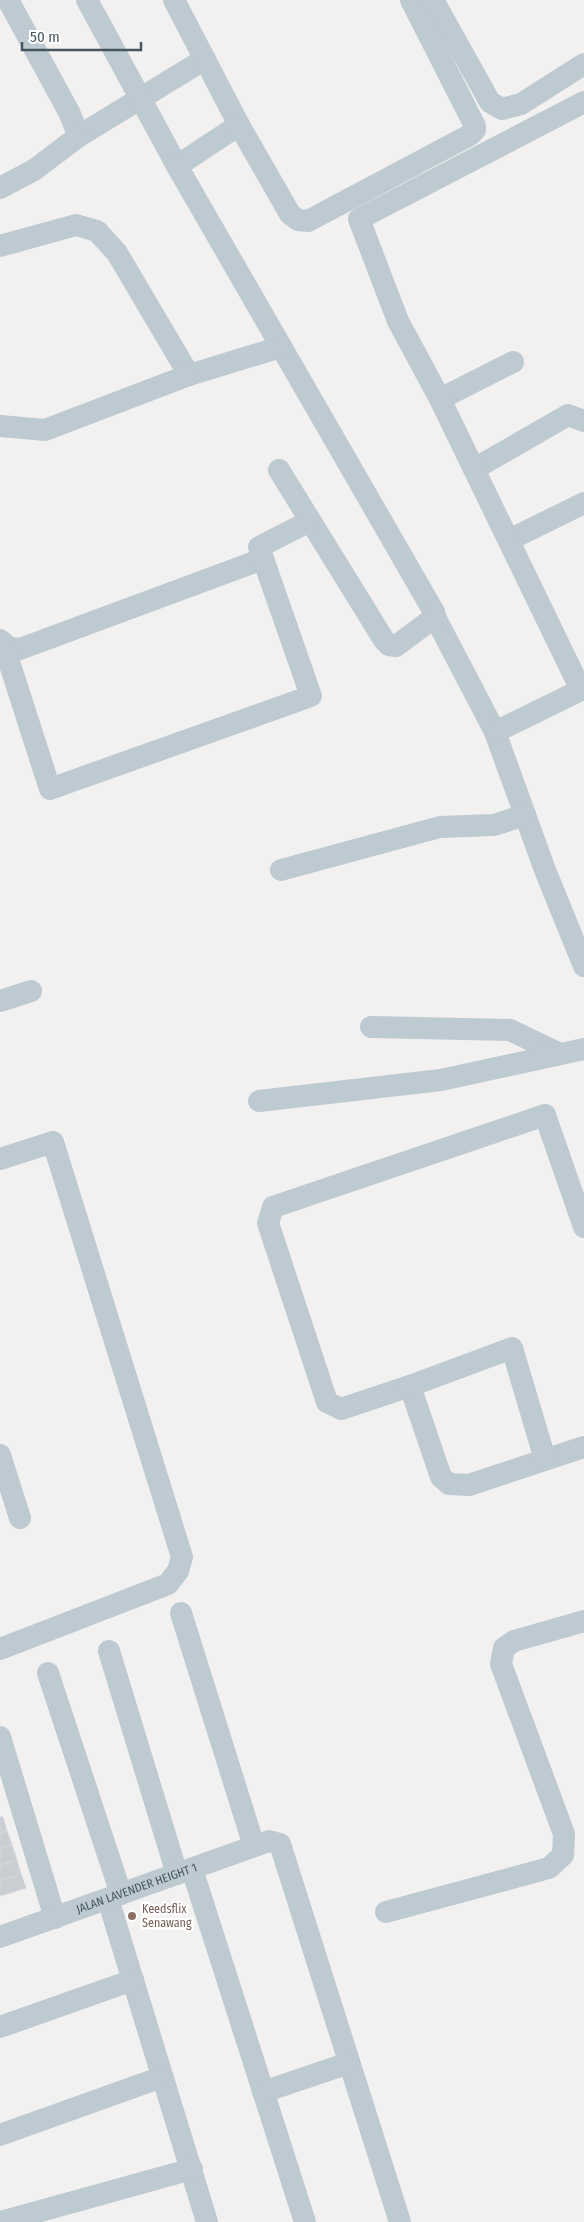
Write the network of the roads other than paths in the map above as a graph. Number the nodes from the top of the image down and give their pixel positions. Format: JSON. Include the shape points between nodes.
{"nodes":[{"id":1,"x":8,"y":0,"type":"edge"},
{"id":2,"x":88,"y":0,"type":"edge"},
{"id":3,"x":174,"y":0,"type":"edge"},
{"id":4,"x":411,"y":0,"type":"edge"},
{"id":5,"x":433,"y":0,"type":"edge"},
{"id":6,"x":205,"y":59,"type":"junction"},
{"id":7,"x":584,"y":64,"type":"edge"},
{"id":8,"x":140,"y":100,"type":"junction"},
{"id":9,"x":584,"y":102,"type":"edge"},
{"id":10,"x":239,"y":125,"type":"junction"},
{"id":11,"x":79,"y":136,"type":"junction"},
{"id":12,"x":177,"y":166,"type":"junction"},
{"id":13,"x":0,"y":188,"type":"edge"},
{"id":14,"x":0,"y":246,"type":"edge"},
{"id":15,"x":280,"y":347,"type":"junction"},
{"id":16,"x":513,"y":362,"type":"dead end"},
{"id":17,"x":189,"y":375,"type":"junction"},
{"id":18,"x":440,"y":399,"type":"junction"},
{"id":19,"x":584,"y":421,"type":"edge"},
{"id":20,"x":0,"y":426,"type":"edge"},
{"id":21,"x":279,"y":470,"type":"dead end"},
{"id":22,"x":474,"y":470,"type":"junction"},
{"id":23,"x":584,"y":503,"type":"edge"},
{"id":24,"x":310,"y":521,"type":"junction"},
{"id":25,"x":509,"y":540,"type":"junction"},
{"id":26,"x":263,"y":559,"type":"junction"},
{"id":27,"x":435,"y":617,"type":"junction"},
{"id":28,"x":1,"y":642,"type":"edge"},
{"id":29,"x":582,"y":689,"type":"edge"},
{"id":30,"x":496,"y":732,"type":"junction"},
{"id":31,"x":525,"y":815,"type":"junction"},
{"id":32,"x":281,"y":870,"type":"dead end"},
{"id":33,"x":584,"y":966,"type":"edge"},
{"id":34,"x":30,"y":990,"type":"dead end"},
{"id":35,"x":0,"y":1001,"type":"edge"},
{"id":36,"x":371,"y":1027,"type":"dead end"},
{"id":37,"x":584,"y":1049,"type":"edge"},
{"id":38,"x":560,"y":1054,"type":"junction"},
{"id":39,"x":259,"y":1101,"type":"dead end"},
{"id":40,"x":0,"y":1159,"type":"edge"},
{"id":41,"x":584,"y":1227,"type":"edge"},
{"id":42,"x":410,"y":1386,"type":"junction"},
{"id":43,"x":584,"y":1447,"type":"edge"},
{"id":44,"x":0,"y":1455,"type":"edge"},
{"id":45,"x":545,"y":1459,"type":"junction"},
{"id":46,"x":20,"y":1518,"type":"dead end"},
{"id":47,"x":181,"y":1613,"type":"dead end"},
{"id":48,"x":584,"y":1620,"type":"edge"},
{"id":49,"x":0,"y":1649,"type":"edge"},
{"id":50,"x":109,"y":1651,"type":"dead end"},
{"id":51,"x":48,"y":1673,"type":"dead end"},
{"id":52,"x":0,"y":1737,"type":"edge"},
{"id":53,"x":3,"y":1761,"type":"edge"},
{"id":54,"x":264,"y":1844,"type":"junction"},
{"id":55,"x":185,"y":1871,"type":"junction"},
{"id":56,"x":115,"y":1897,"type":"junction"},
{"id":57,"x":386,"y":1912,"type":"dead end"},
{"id":58,"x":54,"y":1918,"type":"junction"},
{"id":59,"x":0,"y":1938,"type":"edge"},
{"id":60,"x":132,"y":1980,"type":"junction"},
{"id":61,"x":0,"y":2027,"type":"edge"},
{"id":62,"x":349,"y":2063,"type":"junction"},
{"id":63,"x":162,"y":2078,"type":"junction"},
{"id":64,"x":264,"y":2092,"type":"junction"},
{"id":65,"x":0,"y":2135,"type":"edge"},
{"id":66,"x":192,"y":2169,"type":"junction"},
{"id":67,"x":1,"y":2222,"type":"edge"},
{"id":68,"x":207,"y":2222,"type":"edge"},
{"id":69,"x":305,"y":2222,"type":"edge"},
{"id":70,"x":400,"y":2222,"type":"edge"}],
"edges":[{"from":1,"to":11,"type":"street"},
{"from":2,"to":8,"type":"street"},
{"from":3,"to":6,"type":"street"},
{"from":4,"to":10,"type":"street","via":[[475,126],[470,134],[308,221],[298,220],[290,214]]},
{"from":5,"to":7,"type":"street","via":[[490,102],[502,109],[521,104]]},
{"from":6,"to":8,"type":"street"},
{"from":6,"to":10,"type":"street"},
{"from":8,"to":11,"type":"street"},
{"from":8,"to":12,"type":"street"},
{"from":9,"to":18,"type":"street","via":[[359,219],[398,321]]},
{"from":10,"to":12,"type":"street"},
{"from":11,"to":13,"type":"street","via":[[34,170]]},
{"from":12,"to":15,"type":"street"},
{"from":14,"to":17,"type":"street","via":[[76,225],[97,230],[117,253]]},
{"from":15,"to":17,"type":"street"},
{"from":15,"to":27,"type":"street"},
{"from":16,"to":18,"type":"street"},
{"from":17,"to":20,"type":"street","via":[[45,430]]},
{"from":18,"to":22,"type":"street"},
{"from":19,"to":22,"type":"street","via":[[568,415]]},
{"from":21,"to":24,"type":"street"},
{"from":22,"to":25,"type":"street"},
{"from":23,"to":25,"type":"street"},
{"from":24,"to":26,"type":"street","via":[[259,547]]},
{"from":24,"to":27,"type":"street","via":[[389,645],[396,646]]},
{"from":25,"to":29,"type":"street"},
{"from":26,"to":28,"type":"street","via":[[20,649],[10,648]]},
{"from":26,"to":28,"type":"street","via":[[311,696],[50,789]]},
{"from":27,"to":30,"type":"street"},
{"from":29,"to":30,"type":"street"},
{"from":30,"to":31,"type":"street"},
{"from":31,"to":32,"type":"street","via":[[494,825],[440,827]]},
{"from":31,"to":33,"type":"street"},
{"from":34,"to":35,"type":"street"},
{"from":36,"to":38,"type":"street","via":[[510,1030]]},
{"from":37,"to":38,"type":"street"},
{"from":38,"to":39,"type":"street","via":[[441,1080]]},
{"from":40,"to":49,"type":"street","via":[[53,1142],[182,1557],[168,1584]]},
{"from":41,"to":42,"type":"street","via":[[545,1115],[273,1207],[268,1223],[327,1402],[341,1409]]},
{"from":42,"to":45,"type":"street","via":[[441,1477],[449,1484],[469,1485]]},
{"from":42,"to":45,"type":"street","via":[[512,1348]]},
{"from":43,"to":45,"type":"street"},
{"from":44,"to":46,"type":"street"},
{"from":47,"to":54,"type":"street"},
{"from":48,"to":57,"type":"street","via":[[514,1641],[504,1648],[501,1664],[564,1834],[563,1856],[549,1868]]},
{"from":50,"to":55,"type":"street"},
{"from":51,"to":56,"type":"street"},
{"from":52,"to":53,"type":"street"},
{"from":53,"to":58,"type":"street"},
{"from":54,"to":55,"type":"street","name":"JALAN LAVENDER HEIGHT 1"},
{"from":54,"to":62,"type":"street","via":[[280,1844]]},
{"from":55,"to":56,"type":"street","name":"JALAN LAVENDER HEIGHT 1"},
{"from":55,"to":64,"type":"street"},
{"from":56,"to":58,"type":"street","name":"JALAN LAVENDER HEIGHT 1"},
{"from":56,"to":60,"type":"street"},
{"from":58,"to":59,"type":"street","name":"JALAN LAVENDER HEIGHT 1"},
{"from":60,"to":61,"type":"street"},
{"from":60,"to":63,"type":"street"},
{"from":62,"to":64,"type":"street"},
{"from":62,"to":70,"type":"street"},
{"from":63,"to":65,"type":"street"},
{"from":63,"to":66,"type":"street"},
{"from":64,"to":69,"type":"street"},
{"from":66,"to":67,"type":"street"},
{"from":66,"to":68,"type":"street"}]}
